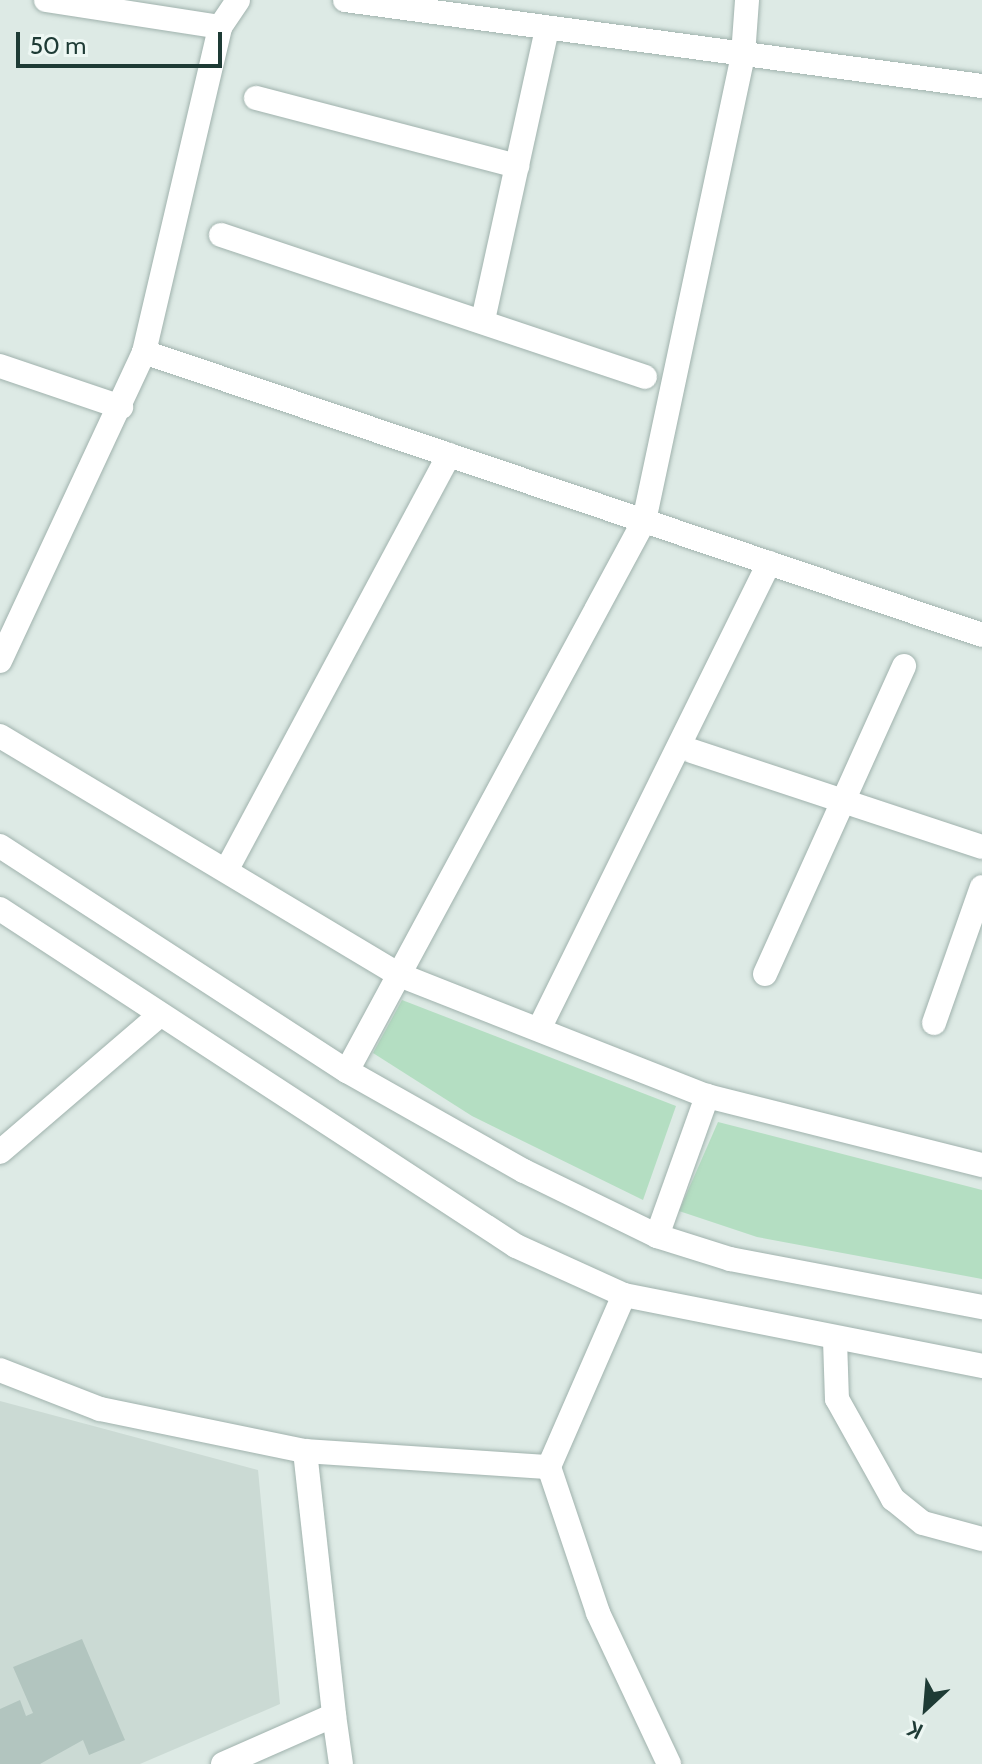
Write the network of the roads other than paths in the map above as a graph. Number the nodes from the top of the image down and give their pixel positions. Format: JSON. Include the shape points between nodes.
{"nodes":[{"id":1,"x":46,"y":0,"type":"edge"},
{"id":2,"x":238,"y":0,"type":"edge"},
{"id":3,"x":345,"y":0,"type":"edge"},
{"id":4,"x":747,"y":0,"type":"edge"},
{"id":5,"x":220,"y":27,"type":"junction"},
{"id":6,"x":547,"y":28,"type":"junction"},
{"id":7,"x":743,"y":55,"type":"junction"},
{"id":8,"x":982,"y":86,"type":"edge"},
{"id":9,"x":256,"y":98,"type":"dead end"},
{"id":10,"x":517,"y":166,"type":"junction"},
{"id":11,"x":221,"y":235,"type":"dead end"},
{"id":12,"x":483,"y":320,"type":"junction"},
{"id":13,"x":144,"y":352,"type":"junction"},
{"id":14,"x":0,"y":366,"type":"edge"},
{"id":15,"x":645,"y":377,"type":"dead end"},
{"id":16,"x":121,"y":407,"type":"junction"},
{"id":17,"x":449,"y":455,"type":"junction"},
{"id":18,"x":644,"y":521,"type":"junction"},
{"id":19,"x":769,"y":563,"type":"junction"},
{"id":20,"x":982,"y":635,"type":"edge"},
{"id":21,"x":0,"y":661,"type":"edge"},
{"id":22,"x":904,"y":666,"type":"dead end"},
{"id":23,"x":0,"y":736,"type":"edge"},
{"id":24,"x":692,"y":751,"type":"dead end"},
{"id":25,"x":843,"y":801,"type":"junction"},
{"id":26,"x":0,"y":846,"type":"edge"},
{"id":27,"x":982,"y":847,"type":"edge"},
{"id":28,"x":227,"y":869,"type":"junction"},
{"id":29,"x":982,"y":887,"type":"edge"},
{"id":30,"x":0,"y":909,"type":"edge"},
{"id":31,"x":397,"y":974,"type":"junction"},
{"id":32,"x":765,"y":974,"type":"dead end"},
{"id":33,"x":160,"y":1015,"type":"junction"},
{"id":34,"x":934,"y":1023,"type":"dead end"},
{"id":35,"x":539,"y":1029,"type":"junction"},
{"id":36,"x":347,"y":1071,"type":"junction"},
{"id":37,"x":707,"y":1096,"type":"junction"},
{"id":38,"x":0,"y":1152,"type":"edge"},
{"id":39,"x":982,"y":1165,"type":"edge"},
{"id":40,"x":657,"y":1236,"type":"junction"},
{"id":41,"x":624,"y":1295,"type":"junction"},
{"id":42,"x":982,"y":1307,"type":"edge"},
{"id":43,"x":835,"y":1340,"type":"junction"},
{"id":44,"x":982,"y":1366,"type":"edge"},
{"id":45,"x":0,"y":1370,"type":"edge"},
{"id":46,"x":305,"y":1451,"type":"junction"},
{"id":47,"x":549,"y":1467,"type":"junction"},
{"id":48,"x":982,"y":1539,"type":"edge"},
{"id":49,"x":334,"y":1715,"type":"junction"},
{"id":50,"x":223,"y":1764,"type":"edge"},
{"id":51,"x":341,"y":1764,"type":"edge"},
{"id":52,"x":669,"y":1764,"type":"edge"}],
"edges":[{"from":1,"to":5,"type":"street"},
{"from":2,"to":5,"type":"street"},
{"from":3,"to":6,"type":"street"},
{"from":4,"to":7,"type":"street"},
{"from":5,"to":13,"type":"street"},
{"from":6,"to":7,"type":"street"},
{"from":6,"to":10,"type":"street"},
{"from":7,"to":8,"type":"street"},
{"from":7,"to":18,"type":"street"},
{"from":9,"to":10,"type":"street"},
{"from":10,"to":12,"type":"street"},
{"from":11,"to":12,"type":"street"},
{"from":12,"to":15,"type":"street"},
{"from":13,"to":16,"type":"street"},
{"from":13,"to":17,"type":"street"},
{"from":14,"to":16,"type":"street"},
{"from":16,"to":21,"type":"street"},
{"from":17,"to":18,"type":"street"},
{"from":17,"to":28,"type":"street"},
{"from":18,"to":19,"type":"street"},
{"from":18,"to":31,"type":"street"},
{"from":19,"to":20,"type":"street"},
{"from":19,"to":35,"type":"street"},
{"from":22,"to":25,"type":"street"},
{"from":23,"to":28,"type":"street"},
{"from":24,"to":25,"type":"street"},
{"from":25,"to":27,"type":"street"},
{"from":25,"to":32,"type":"street"},
{"from":26,"to":36,"type":"street"},
{"from":28,"to":31,"type":"street"},
{"from":29,"to":34,"type":"street"},
{"from":30,"to":33,"type":"street"},
{"from":31,"to":35,"type":"street"},
{"from":31,"to":36,"type":"street"},
{"from":33,"to":38,"type":"street"},
{"from":33,"to":41,"type":"street","via":[[516,1246]]},
{"from":35,"to":37,"type":"street"},
{"from":36,"to":40,"type":"street","via":[[524,1171]]},
{"from":37,"to":39,"type":"street"},
{"from":37,"to":40,"type":"street"},
{"from":40,"to":42,"type":"street","via":[[730,1259]]},
{"from":41,"to":43,"type":"street"},
{"from":41,"to":47,"type":"street"},
{"from":43,"to":44,"type":"street"},
{"from":43,"to":48,"type":"street","via":[[837,1399],[893,1499],[923,1523]]},
{"from":45,"to":46,"type":"street","via":[[100,1409]]},
{"from":46,"to":47,"type":"street"},
{"from":46,"to":49,"type":"street"},
{"from":47,"to":52,"type":"street","via":[[598,1613]]},
{"from":49,"to":50,"type":"street"},
{"from":49,"to":51,"type":"street"}]}
